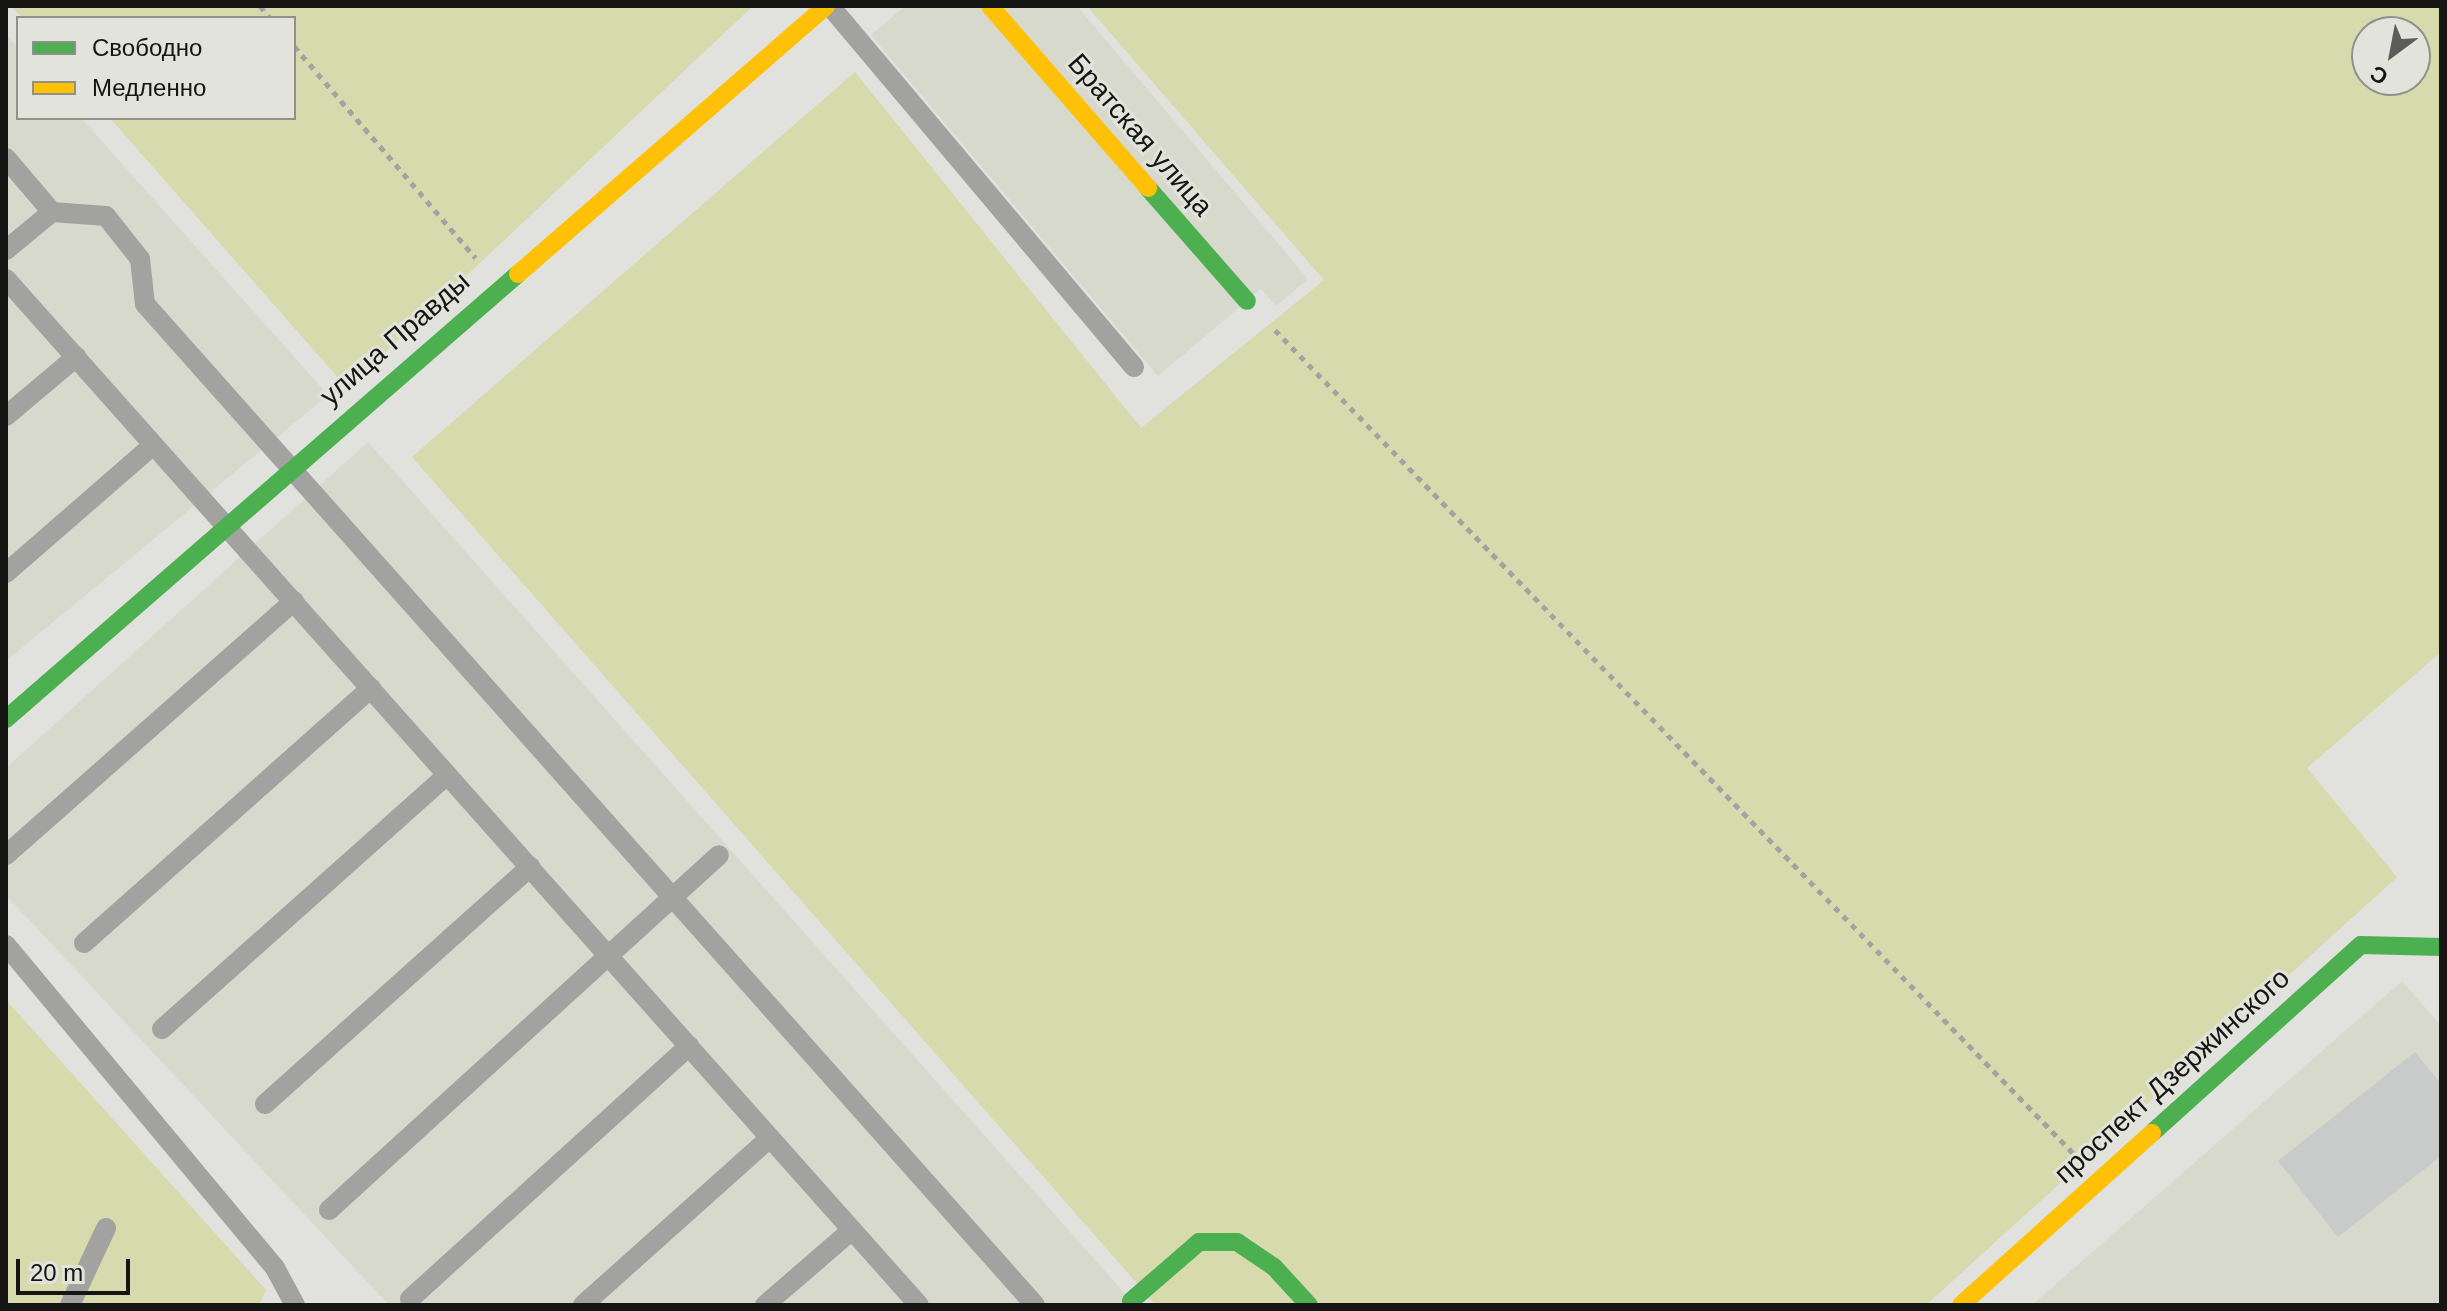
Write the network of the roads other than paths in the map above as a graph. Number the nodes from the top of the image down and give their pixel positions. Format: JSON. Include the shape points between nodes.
{"nodes":[{"id":1,"x":828,"y":6,"type":"edge"},
{"id":2,"x":990,"y":6,"type":"edge"},
{"id":3,"x":6,"y":158,"type":"edge"},
{"id":4,"x":52,"y":212,"type":"junction"},
{"id":5,"x":6,"y":250,"type":"edge"},
{"id":6,"x":6,"y":279,"type":"edge"},
{"id":7,"x":1247,"y":301,"type":"road end"},
{"id":8,"x":76,"y":357,"type":"junction"},
{"id":9,"x":1134,"y":367,"type":"dead end"},
{"id":10,"x":6,"y":416,"type":"edge"},
{"id":11,"x":153,"y":445,"type":"junction"},
{"id":12,"x":289,"y":467,"type":"junction"},
{"id":13,"x":225,"y":524,"type":"junction"},
{"id":14,"x":6,"y":573,"type":"edge"},
{"id":15,"x":294,"y":601,"type":"junction"},
{"id":16,"x":371,"y":688,"type":"junction"},
{"id":17,"x":6,"y":719,"type":"edge"},
{"id":18,"x":447,"y":775,"type":"junction"},
{"id":19,"x":6,"y":855,"type":"edge"},
{"id":20,"x":719,"y":855,"type":"dead end"},
{"id":21,"x":530,"y":867,"type":"junction"},
{"id":22,"x":672,"y":897,"type":"junction"},
{"id":23,"x":84,"y":943,"type":"dead end"},
{"id":24,"x":6,"y":945,"type":"edge"},
{"id":25,"x":2441,"y":947,"type":"edge"},
{"id":26,"x":608,"y":955,"type":"junction"},
{"id":27,"x":162,"y":1029,"type":"dead end"},
{"id":28,"x":689,"y":1046,"type":"junction"},
{"id":29,"x":265,"y":1104,"type":"dead end"},
{"id":30,"x":770,"y":1138,"type":"junction"},
{"id":31,"x":329,"y":1210,"type":"dead end"},
{"id":32,"x":106,"y":1228,"type":"dead end"},
{"id":33,"x":852,"y":1230,"type":"junction"},
{"id":34,"x":410,"y":1299,"type":"dead end"},
{"id":35,"x":1129,"y":1303,"type":"edge"},
{"id":36,"x":70,"y":1305,"type":"edge"},
{"id":37,"x":295,"y":1305,"type":"edge"},
{"id":38,"x":583,"y":1305,"type":"edge"},
{"id":39,"x":765,"y":1305,"type":"edge"},
{"id":40,"x":919,"y":1305,"type":"edge"},
{"id":41,"x":1035,"y":1305,"type":"edge"},
{"id":42,"x":1309,"y":1305,"type":"edge"},
{"id":43,"x":1961,"y":1305,"type":"edge"}],
"edges":[{"from":1,"to":9,"type":"lane"},
{"from":1,"to":12,"type":"street","name":"улица Правды"},
{"from":2,"to":7,"type":"street","name":"Братская улица"},
{"from":3,"to":4,"type":"lane"},
{"from":4,"to":5,"type":"lane"},
{"from":4,"to":12,"type":"lane","via":[[106,216],[140,259],[145,304]]},
{"from":6,"to":8,"type":"lane"},
{"from":8,"to":10,"type":"lane"},
{"from":8,"to":11,"type":"lane"},
{"from":11,"to":13,"type":"lane"},
{"from":11,"to":14,"type":"lane"},
{"from":12,"to":13,"type":"street","name":"улица Правды"},
{"from":12,"to":22,"type":"lane"},
{"from":13,"to":15,"type":"lane"},
{"from":13,"to":17,"type":"street","name":"улица Правды"},
{"from":15,"to":16,"type":"lane"},
{"from":15,"to":19,"type":"lane"},
{"from":16,"to":18,"type":"lane"},
{"from":16,"to":23,"type":"lane"},
{"from":18,"to":21,"type":"lane"},
{"from":18,"to":27,"type":"lane"},
{"from":20,"to":22,"type":"lane"},
{"from":21,"to":26,"type":"lane"},
{"from":21,"to":29,"type":"lane"},
{"from":22,"to":26,"type":"lane"},
{"from":22,"to":41,"type":"lane"},
{"from":24,"to":37,"type":"lane","via":[[275,1268]]},
{"from":25,"to":43,"type":"street","name":"проспект Дзержинского","via":[[2361,945]]},
{"from":26,"to":28,"type":"lane"},
{"from":26,"to":31,"type":"lane"},
{"from":28,"to":30,"type":"lane"},
{"from":28,"to":34,"type":"lane"},
{"from":30,"to":33,"type":"lane"},
{"from":30,"to":38,"type":"lane"},
{"from":32,"to":36,"type":"lane"},
{"from":33,"to":39,"type":"lane"},
{"from":33,"to":40,"type":"lane"},
{"from":35,"to":42,"type":"street","via":[[1199,1242],[1237,1242],[1274,1267]]}]}
